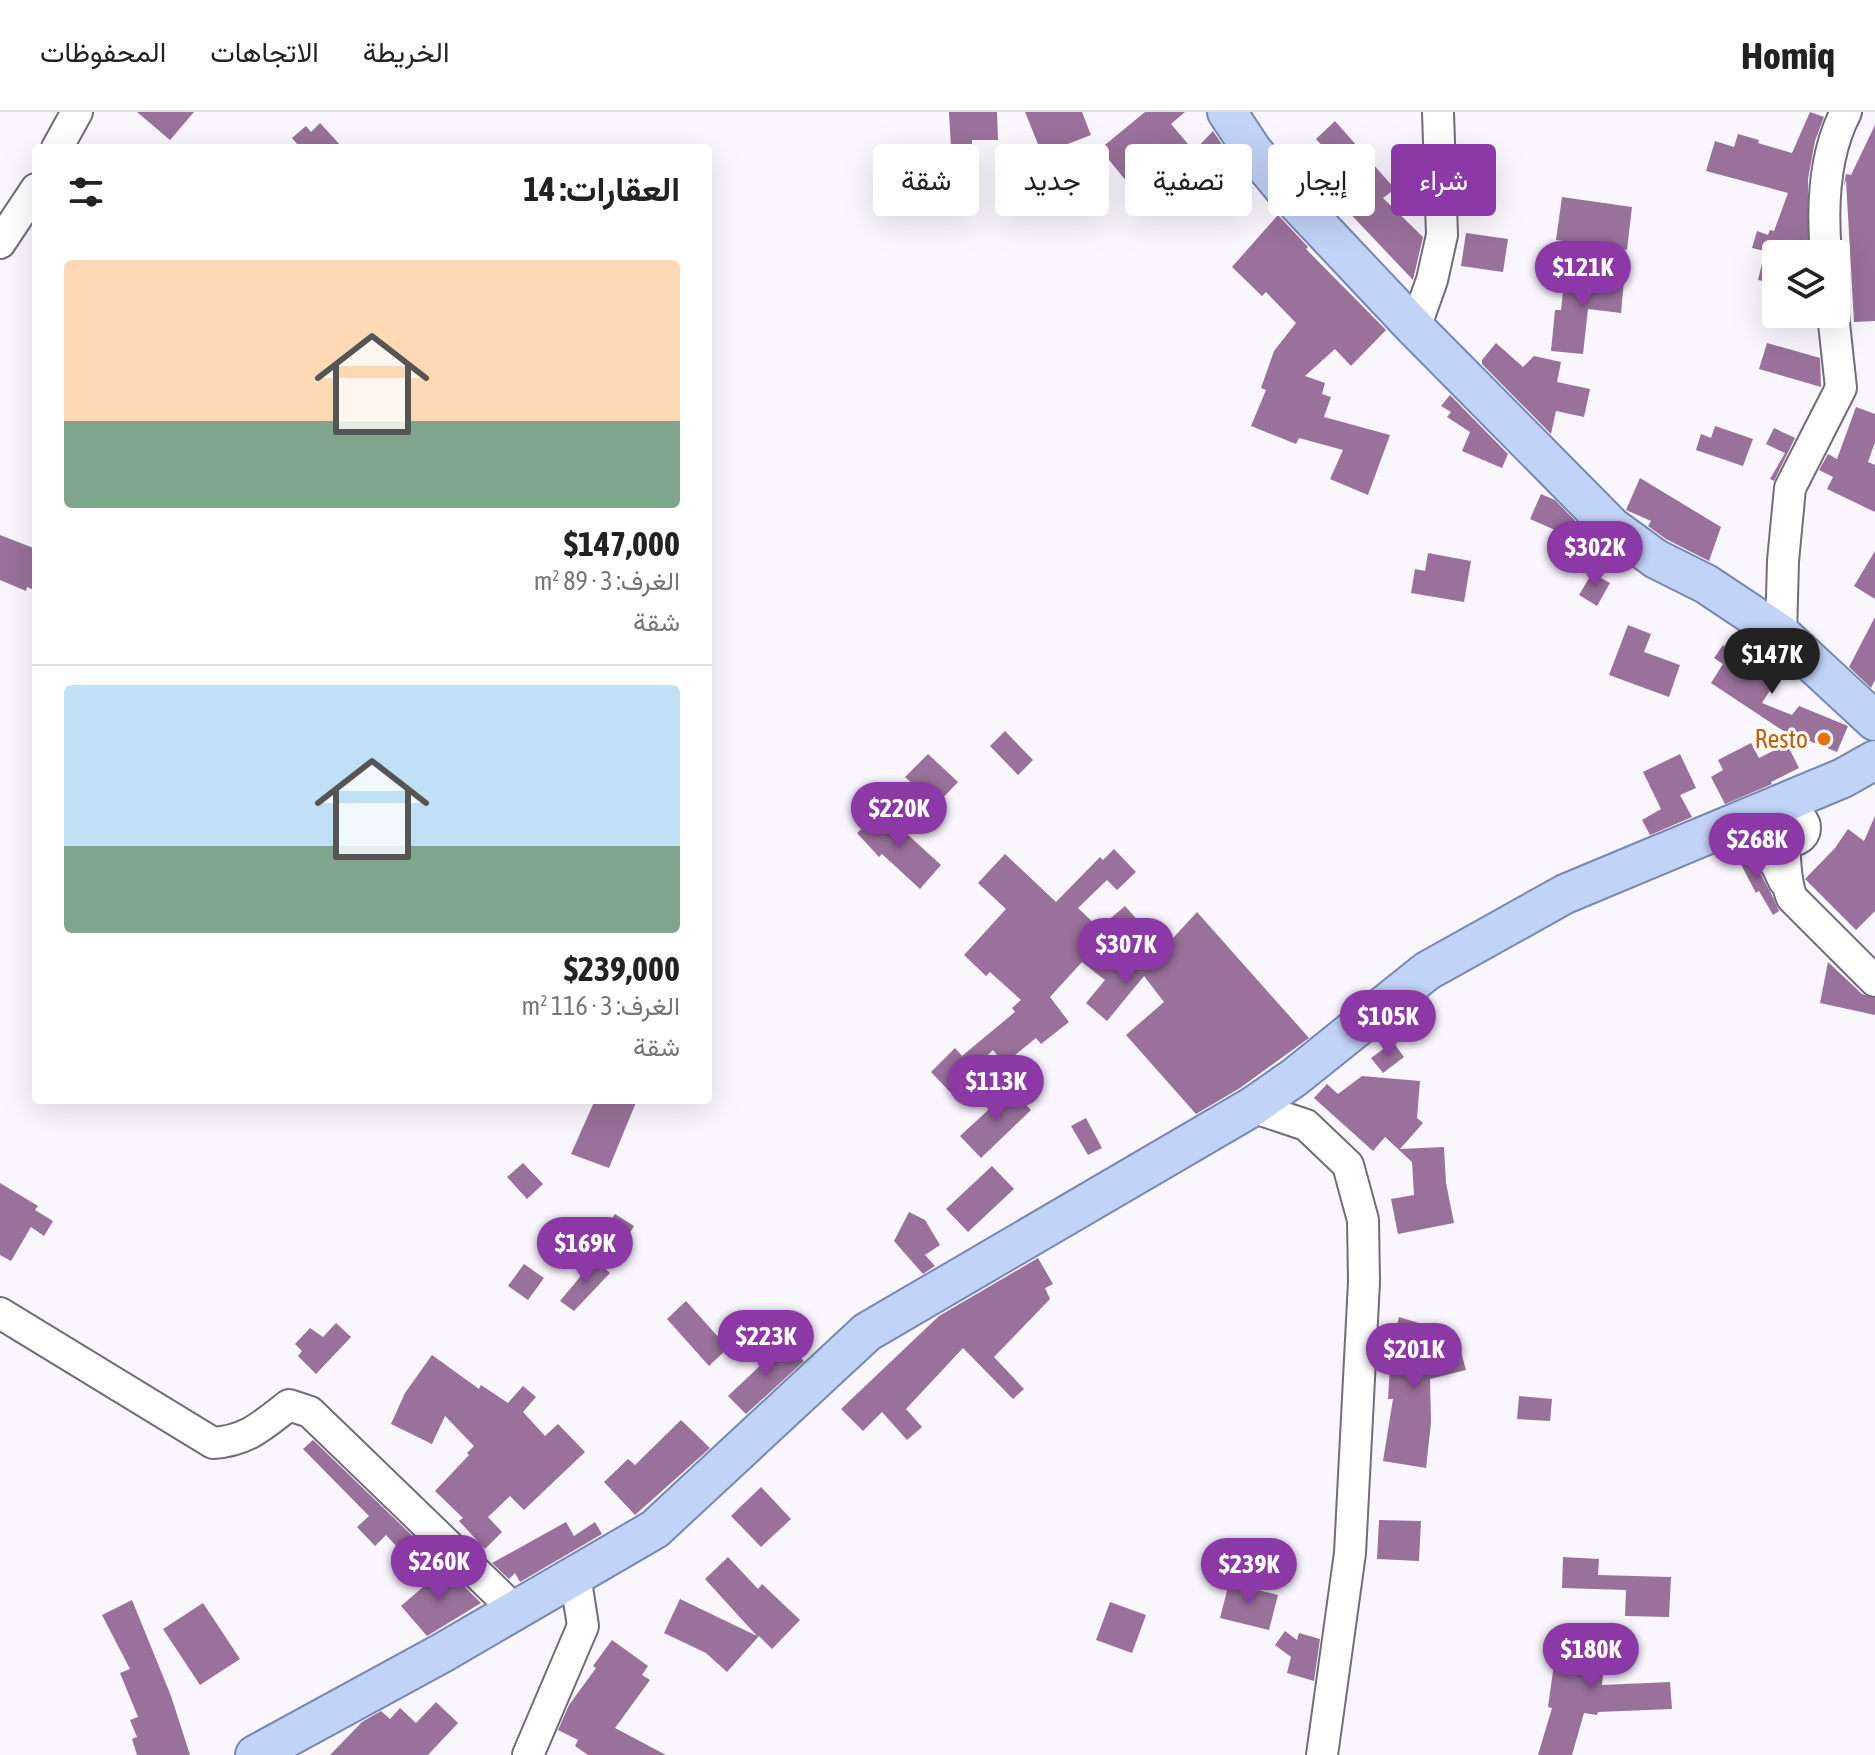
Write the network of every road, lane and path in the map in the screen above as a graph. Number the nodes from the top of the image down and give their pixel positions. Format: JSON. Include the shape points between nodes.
{"nodes":[{"id":1,"x":77,"y":112,"type":"edge"},
{"id":2,"x":1227,"y":112,"type":"edge"},
{"id":3,"x":1438,"y":112,"type":"edge"},
{"id":4,"x":1846,"y":112,"type":"edge"},
{"id":5,"x":59,"y":144,"type":"edge"},
{"id":6,"x":32,"y":195,"type":"edge"},
{"id":7,"x":1825,"y":240,"type":"edge"},
{"id":8,"x":0,"y":243,"type":"edge"},
{"id":9,"x":1415,"y":328,"type":"junction"},
{"id":10,"x":1835,"y":328,"type":"edge"},
{"id":11,"x":1781,"y":634,"type":"junction"},
{"id":12,"x":1875,"y":721,"type":"edge"},
{"id":13,"x":1859,"y":769,"type":"edge"},
{"id":14,"x":1734,"y":825,"type":"junction"},
{"id":15,"x":1791,"y":830,"type":"junction"},
{"id":16,"x":1787,"y":879,"type":"junction"},
{"id":17,"x":1875,"y":981,"type":"edge"},
{"id":18,"x":1295,"y":1077,"type":"junction"},
{"id":19,"x":1252,"y":1107,"type":"junction"},
{"id":20,"x":1306,"y":1125,"type":"junction"},
{"id":21,"x":0,"y":1313,"type":"edge"},
{"id":22,"x":575,"y":1575,"type":"junction"},
{"id":23,"x":516,"y":1611,"type":"junction"},
{"id":24,"x":255,"y":1755,"type":"edge"},
{"id":25,"x":528,"y":1755,"type":"edge"},
{"id":26,"x":1322,"y":1755,"type":"edge"}],
"edges":[{"from":1,"to":5,"type":"street"},
{"from":2,"to":9,"type":"main road","via":[[1285,190]]},
{"from":3,"to":9,"type":"street","via":[[1442,235]]},
{"from":4,"to":7,"type":"street","via":[[1830,156]]},
{"from":6,"to":8,"type":"street"},
{"from":9,"to":11,"type":"main road","via":[[1624,538]]},
{"from":10,"to":11,"type":"street","via":[[1841,388],[1790,488]]},
{"from":11,"to":12,"type":"main road"},
{"from":13,"to":14,"type":"main road"},
{"from":13,"to":15,"type":"street"},
{"from":14,"to":15,"type":"street"},
{"from":14,"to":16,"type":"street","via":[[1752,833]]},
{"from":14,"to":18,"type":"main road","via":[[1565,894],[1427,971]]},
{"from":15,"to":16,"type":"street"},
{"from":16,"to":17,"type":"street","via":[[1801,908]]},
{"from":18,"to":19,"type":"main road"},
{"from":18,"to":20,"type":"street","via":[[1296,1101]]},
{"from":19,"to":20,"type":"street"},
{"from":19,"to":22,"type":"main road","via":[[867,1332],[655,1529]]},
{"from":20,"to":26,"type":"street","via":[[1348,1165],[1363,1220],[1350,1553]]},
{"from":21,"to":23,"type":"street","via":[[213,1443],[248,1436],[289,1405],[310,1412]]},
{"from":22,"to":23,"type":"main road"},
{"from":22,"to":25,"type":"street","via":[[583,1626]]},
{"from":23,"to":24,"type":"main road"}]}
